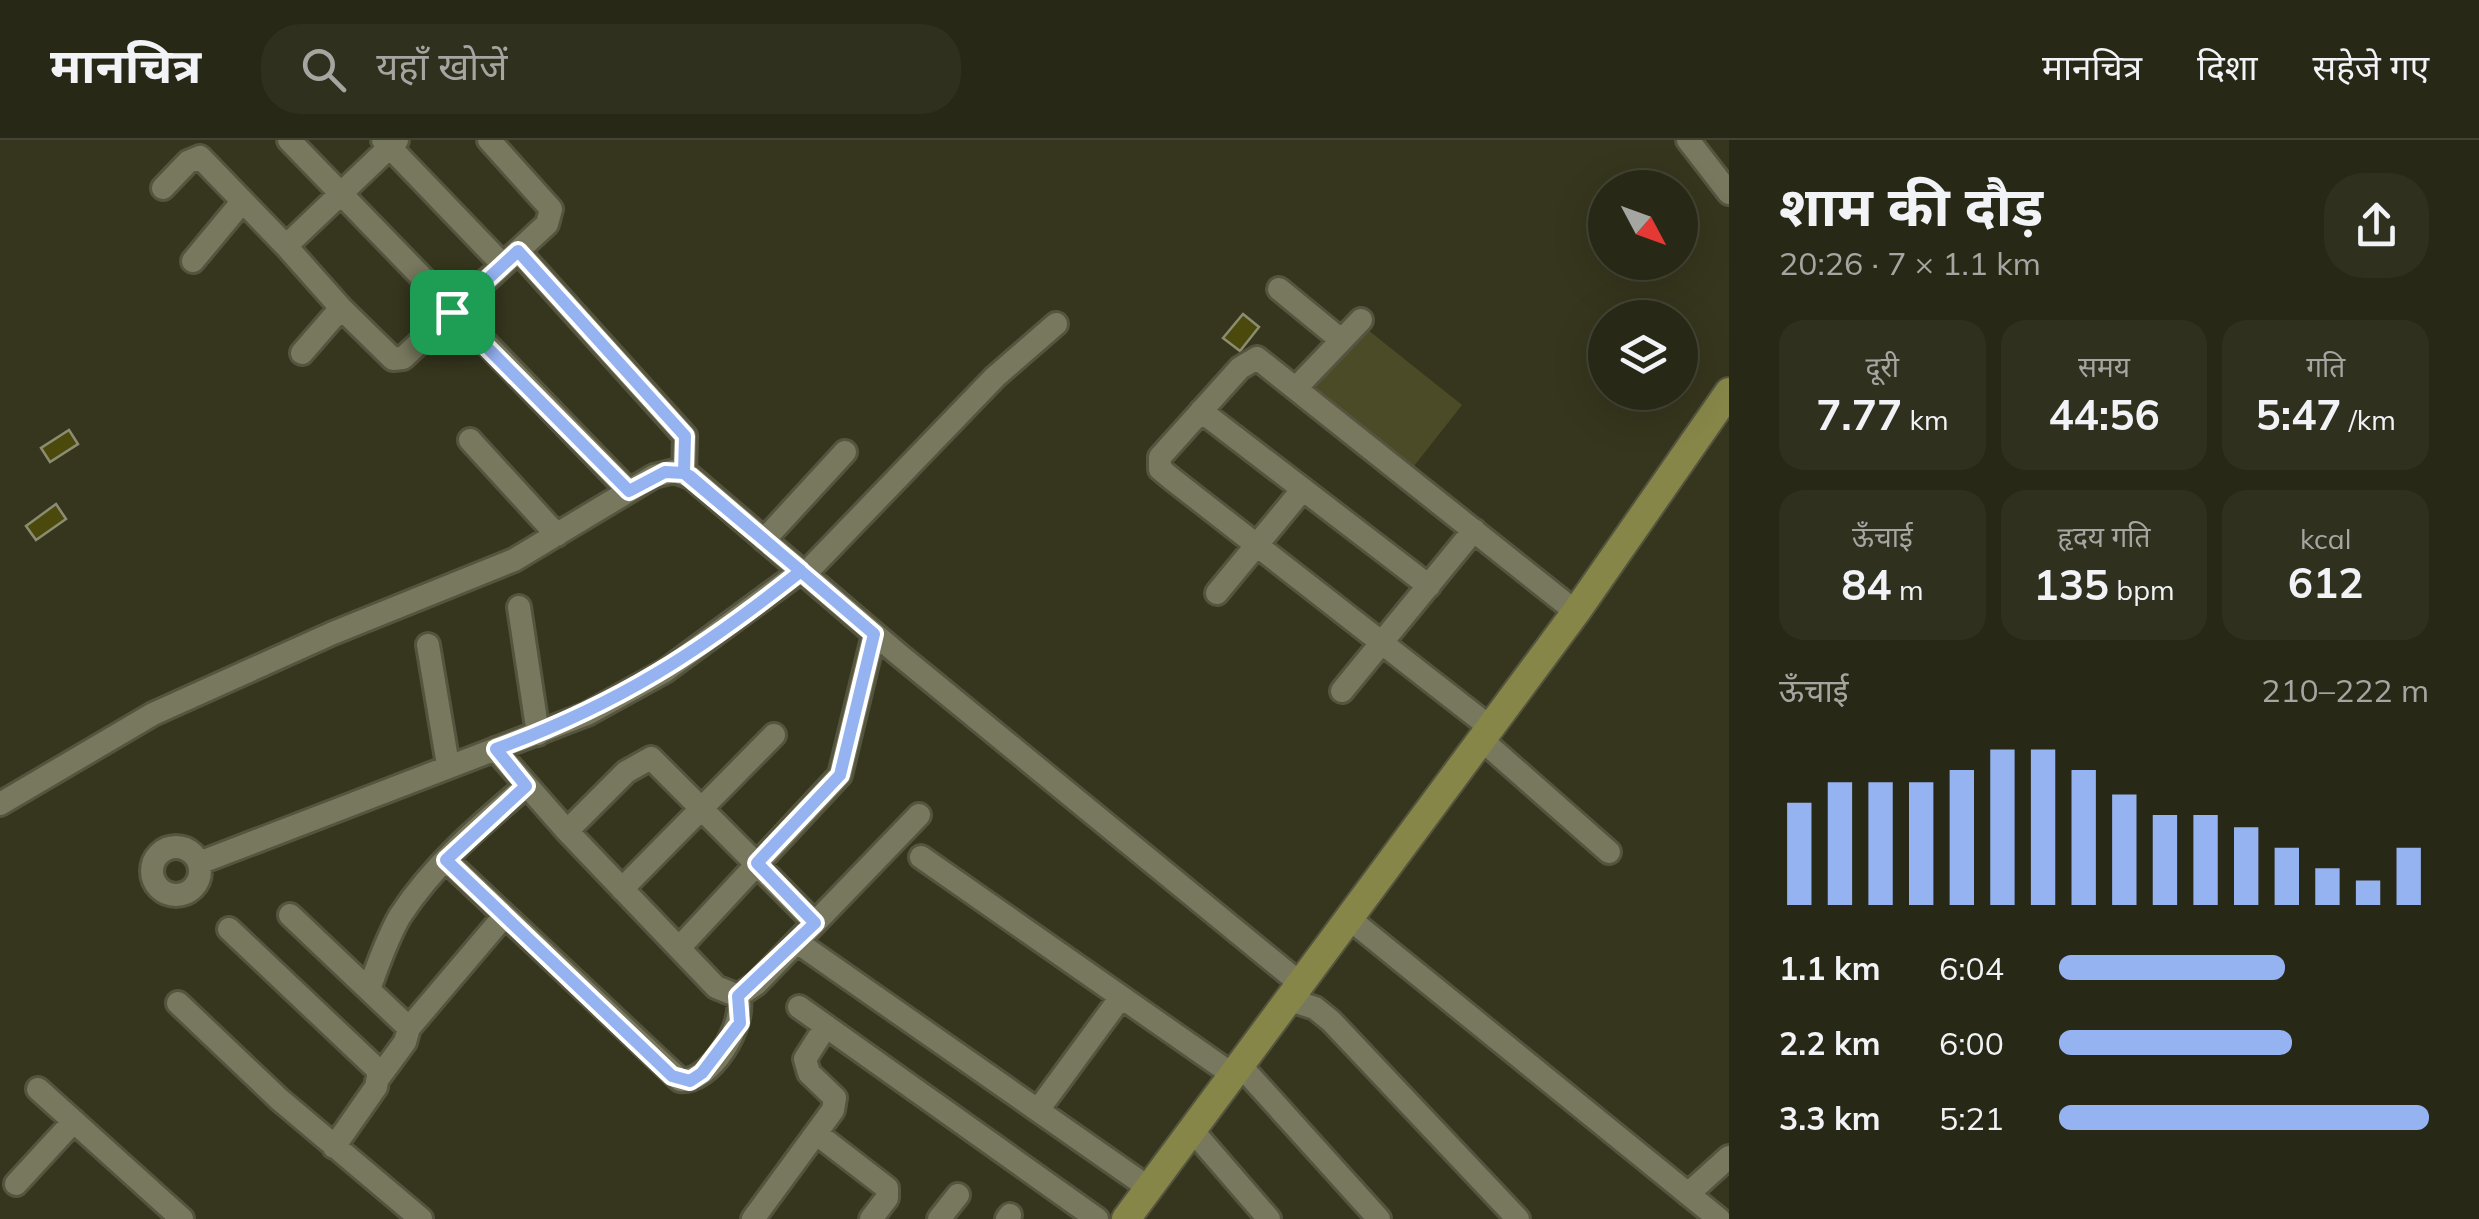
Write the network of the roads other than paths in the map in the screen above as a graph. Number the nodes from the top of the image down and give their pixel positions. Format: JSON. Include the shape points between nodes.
{"nodes":[{"id":1,"x":288,"y":140,"type":"edge"},
{"id":2,"x":489,"y":140,"type":"edge"},
{"id":3,"x":1688,"y":140,"type":"edge"},
{"id":4,"x":390,"y":142,"type":"edge"},
{"id":5,"x":163,"y":188,"type":"dead end"},
{"id":6,"x":1729,"y":193,"type":"edge"},
{"id":7,"x":340,"y":194,"type":"junction"},
{"id":8,"x":242,"y":202,"type":"junction"},
{"id":9,"x":286,"y":246,"type":"junction"},
{"id":10,"x":510,"y":258,"type":"junction"},
{"id":11,"x":193,"y":261,"type":"dead end"},
{"id":12,"x":1279,"y":290,"type":"dead end"},
{"id":13,"x":341,"y":308,"type":"junction"},
{"id":14,"x":452,"y":312,"type":"junction"},
{"id":15,"x":1360,"y":320,"type":"dead end"},
{"id":16,"x":1056,"y":324,"type":"dead end"},
{"id":17,"x":1341,"y":340,"type":"junction"},
{"id":18,"x":302,"y":353,"type":"dead end"},
{"id":19,"x":1296,"y":388,"type":"junction"},
{"id":20,"x":1727,"y":395,"type":"edge"},
{"id":21,"x":1201,"y":411,"type":"junction"},
{"id":22,"x":470,"y":440,"type":"dead end"},
{"id":23,"x":846,"y":452,"type":"dead end"},
{"id":24,"x":684,"y":473,"type":"junction"},
{"id":25,"x":1304,"y":489,"type":"junction"},
{"id":26,"x":629,"y":491,"type":"junction"},
{"id":27,"x":1474,"y":530,"type":"junction"},
{"id":28,"x":557,"y":535,"type":"junction"},
{"id":29,"x":764,"y":540,"type":"junction"},
{"id":30,"x":1258,"y":547,"type":"junction"},
{"id":31,"x":803,"y":572,"type":"junction"},
{"id":32,"x":1430,"y":586,"type":"junction"},
{"id":33,"x":1218,"y":593,"type":"dead end"},
{"id":34,"x":518,"y":608,"type":"dead end"},
{"id":35,"x":1576,"y":612,"type":"junction"},
{"id":36,"x":874,"y":634,"type":"junction"},
{"id":37,"x":428,"y":645,"type":"dead end"},
{"id":38,"x":1382,"y":645,"type":"junction"},
{"id":39,"x":1342,"y":691,"type":"dead end"},
{"id":40,"x":538,"y":734,"type":"junction"},
{"id":41,"x":1486,"y":734,"type":"junction"},
{"id":42,"x":774,"y":735,"type":"dead end"},
{"id":43,"x":496,"y":749,"type":"junction"},
{"id":44,"x":448,"y":766,"type":"junction"},
{"id":45,"x":526,"y":786,"type":"junction"},
{"id":46,"x":0,"y":804,"type":"edge"},
{"id":47,"x":703,"y":807,"type":"junction"},
{"id":48,"x":920,"y":815,"type":"dead end"},
{"id":49,"x":567,"y":831,"type":"junction"},
{"id":50,"x":1609,"y":852,"type":"dead end"},
{"id":51,"x":921,"y":857,"type":"dead end"},
{"id":52,"x":446,"y":860,"type":"junction"},
{"id":53,"x":199,"y":863,"type":"dead end"},
{"id":54,"x":757,"y":863,"type":"junction"},
{"id":55,"x":622,"y":889,"type":"junction"},
{"id":56,"x":290,"y":915,"type":"dead end"},
{"id":57,"x":504,"y":916,"type":"junction"},
{"id":58,"x":1351,"y":920,"type":"junction"},
{"id":59,"x":815,"y":923,"type":"junction"},
{"id":60,"x":229,"y":929,"type":"dead end"},
{"id":61,"x":797,"y":942,"type":"junction"},
{"id":62,"x":678,"y":948,"type":"junction"},
{"id":63,"x":368,"y":988,"type":"junction"},
{"id":64,"x":1296,"y":992,"type":"junction"},
{"id":65,"x":738,"y":996,"type":"junction"},
{"id":66,"x":1120,"y":997,"type":"junction"},
{"id":67,"x":178,"y":1003,"type":"dead end"},
{"id":68,"x":799,"y":1006,"type":"dead end"},
{"id":69,"x":826,"y":1026,"type":"junction"},
{"id":70,"x":410,"y":1028,"type":"junction"},
{"id":71,"x":1236,"y":1070,"type":"junction"},
{"id":72,"x":380,"y":1076,"type":"junction"},
{"id":73,"x":38,"y":1088,"type":"dead end"},
{"id":74,"x":1038,"y":1110,"type":"junction"},
{"id":75,"x":74,"y":1121,"type":"junction"},
{"id":76,"x":1192,"y":1130,"type":"junction"},
{"id":77,"x":817,"y":1134,"type":"junction"},
{"id":78,"x":334,"y":1147,"type":"junction"},
{"id":79,"x":1729,"y":1156,"type":"edge"},
{"id":80,"x":16,"y":1184,"type":"dead end"},
{"id":81,"x":1149,"y":1188,"type":"junction"},
{"id":82,"x":1688,"y":1194,"type":"junction"},
{"id":83,"x":958,"y":1195,"type":"dead end"},
{"id":84,"x":759,"y":1217,"type":"edge"},
{"id":85,"x":182,"y":1219,"type":"edge"},
{"id":86,"x":421,"y":1219,"type":"edge"},
{"id":87,"x":871,"y":1219,"type":"edge"},
{"id":88,"x":940,"y":1219,"type":"edge"},
{"id":89,"x":1097,"y":1219,"type":"edge"},
{"id":90,"x":1126,"y":1219,"type":"edge"},
{"id":91,"x":1269,"y":1219,"type":"edge"},
{"id":92,"x":1380,"y":1219,"type":"edge"},
{"id":93,"x":1518,"y":1219,"type":"edge"},
{"id":94,"x":1719,"y":1219,"type":"edge"}],
"edges":[{"from":1,"to":7,"type":"street"},
{"from":2,"to":10,"type":"street","via":[[551,209],[548,224]]},
{"from":3,"to":6,"type":"street"},
{"from":4,"to":7,"type":"street"},
{"from":4,"to":10,"type":"street"},
{"from":5,"to":8,"type":"street","via":[[200,157]]},
{"from":7,"to":9,"type":"street"},
{"from":7,"to":14,"type":"street"},
{"from":8,"to":9,"type":"street"},
{"from":8,"to":11,"type":"street"},
{"from":9,"to":13,"type":"street"},
{"from":10,"to":14,"type":"street"},
{"from":10,"to":24,"type":"street","via":[[685,436]]},
{"from":12,"to":17,"type":"street"},
{"from":13,"to":14,"type":"street","via":[[398,360]]},
{"from":13,"to":18,"type":"street"},
{"from":14,"to":26,"type":"street"},
{"from":15,"to":17,"type":"street"},
{"from":16,"to":31,"type":"street","via":[[994,377]]},
{"from":17,"to":19,"type":"street"},
{"from":19,"to":21,"type":"street","via":[[1252,359]]},
{"from":19,"to":27,"type":"street"},
{"from":20,"to":35,"type":"main road"},
{"from":21,"to":25,"type":"street"},
{"from":21,"to":30,"type":"street","via":[[1160,457],[1160,469]]},
{"from":22,"to":28,"type":"street"},
{"from":23,"to":29,"type":"street"},
{"from":24,"to":26,"type":"street","via":[[665,472]]},
{"from":24,"to":29,"type":"street"},
{"from":25,"to":30,"type":"street"},
{"from":25,"to":32,"type":"street"},
{"from":26,"to":28,"type":"street"},
{"from":27,"to":32,"type":"street"},
{"from":27,"to":35,"type":"street"},
{"from":28,"to":46,"type":"street","via":[[494,570],[153,714]]},
{"from":29,"to":31,"type":"street"},
{"from":30,"to":33,"type":"street"},
{"from":30,"to":38,"type":"street"},
{"from":31,"to":36,"type":"street"},
{"from":31,"to":40,"type":"street","via":[[666,672]]},
{"from":32,"to":38,"type":"street"},
{"from":34,"to":40,"type":"street"},
{"from":35,"to":41,"type":"main road"},
{"from":36,"to":54,"type":"street","via":[[840,775]]},
{"from":36,"to":64,"type":"street"},
{"from":37,"to":44,"type":"street"},
{"from":38,"to":39,"type":"street"},
{"from":38,"to":41,"type":"street"},
{"from":40,"to":43,"type":"street"},
{"from":41,"to":50,"type":"street"},
{"from":41,"to":58,"type":"main road"},
{"from":42,"to":47,"type":"street"},
{"from":43,"to":44,"type":"street"},
{"from":43,"to":45,"type":"street"},
{"from":44,"to":53,"type":"street"},
{"from":45,"to":49,"type":"street"},
{"from":45,"to":52,"type":"street"},
{"from":47,"to":49,"type":"street","via":[[645,758]]},
{"from":47,"to":54,"type":"street"},
{"from":47,"to":55,"type":"street"},
{"from":48,"to":59,"type":"street"},
{"from":49,"to":55,"type":"street"},
{"from":51,"to":66,"type":"street"},
{"from":52,"to":57,"type":"street"},
{"from":52,"to":63,"type":"street","via":[[402,914]]},
{"from":54,"to":59,"type":"street"},
{"from":54,"to":62,"type":"street"},
{"from":55,"to":62,"type":"street"},
{"from":56,"to":63,"type":"street"},
{"from":57,"to":65,"type":"street","via":[[680,1080],[702,1073],[734,1033],[742,1014]]},
{"from":57,"to":70,"type":"street"},
{"from":58,"to":64,"type":"main road"},
{"from":58,"to":82,"type":"street"},
{"from":59,"to":61,"type":"street"},
{"from":60,"to":72,"type":"street"},
{"from":61,"to":65,"type":"street"},
{"from":61,"to":74,"type":"street"},
{"from":62,"to":65,"type":"street","via":[[716,987]]},
{"from":63,"to":70,"type":"street"},
{"from":64,"to":71,"type":"main road"},
{"from":64,"to":93,"type":"street","via":[[1332,1021]]},
{"from":66,"to":71,"type":"street"},
{"from":66,"to":74,"type":"street"},
{"from":67,"to":78,"type":"street"},
{"from":68,"to":69,"type":"street"},
{"from":69,"to":77,"type":"street","via":[[806,1059],[809,1073],[836,1098]]},
{"from":69,"to":89,"type":"street"},
{"from":70,"to":72,"type":"street"},
{"from":71,"to":76,"type":"main road"},
{"from":71,"to":92,"type":"street"},
{"from":72,"to":78,"type":"street"},
{"from":73,"to":75,"type":"street"},
{"from":74,"to":81,"type":"street"},
{"from":75,"to":80,"type":"street"},
{"from":75,"to":85,"type":"street"},
{"from":76,"to":81,"type":"main road"},
{"from":76,"to":91,"type":"street"},
{"from":77,"to":84,"type":"street"},
{"from":77,"to":87,"type":"street","via":[[887,1188]]},
{"from":78,"to":86,"type":"street"},
{"from":79,"to":82,"type":"street"},
{"from":81,"to":90,"type":"main road"},
{"from":82,"to":94,"type":"street"},
{"from":83,"to":88,"type":"street"}]}
